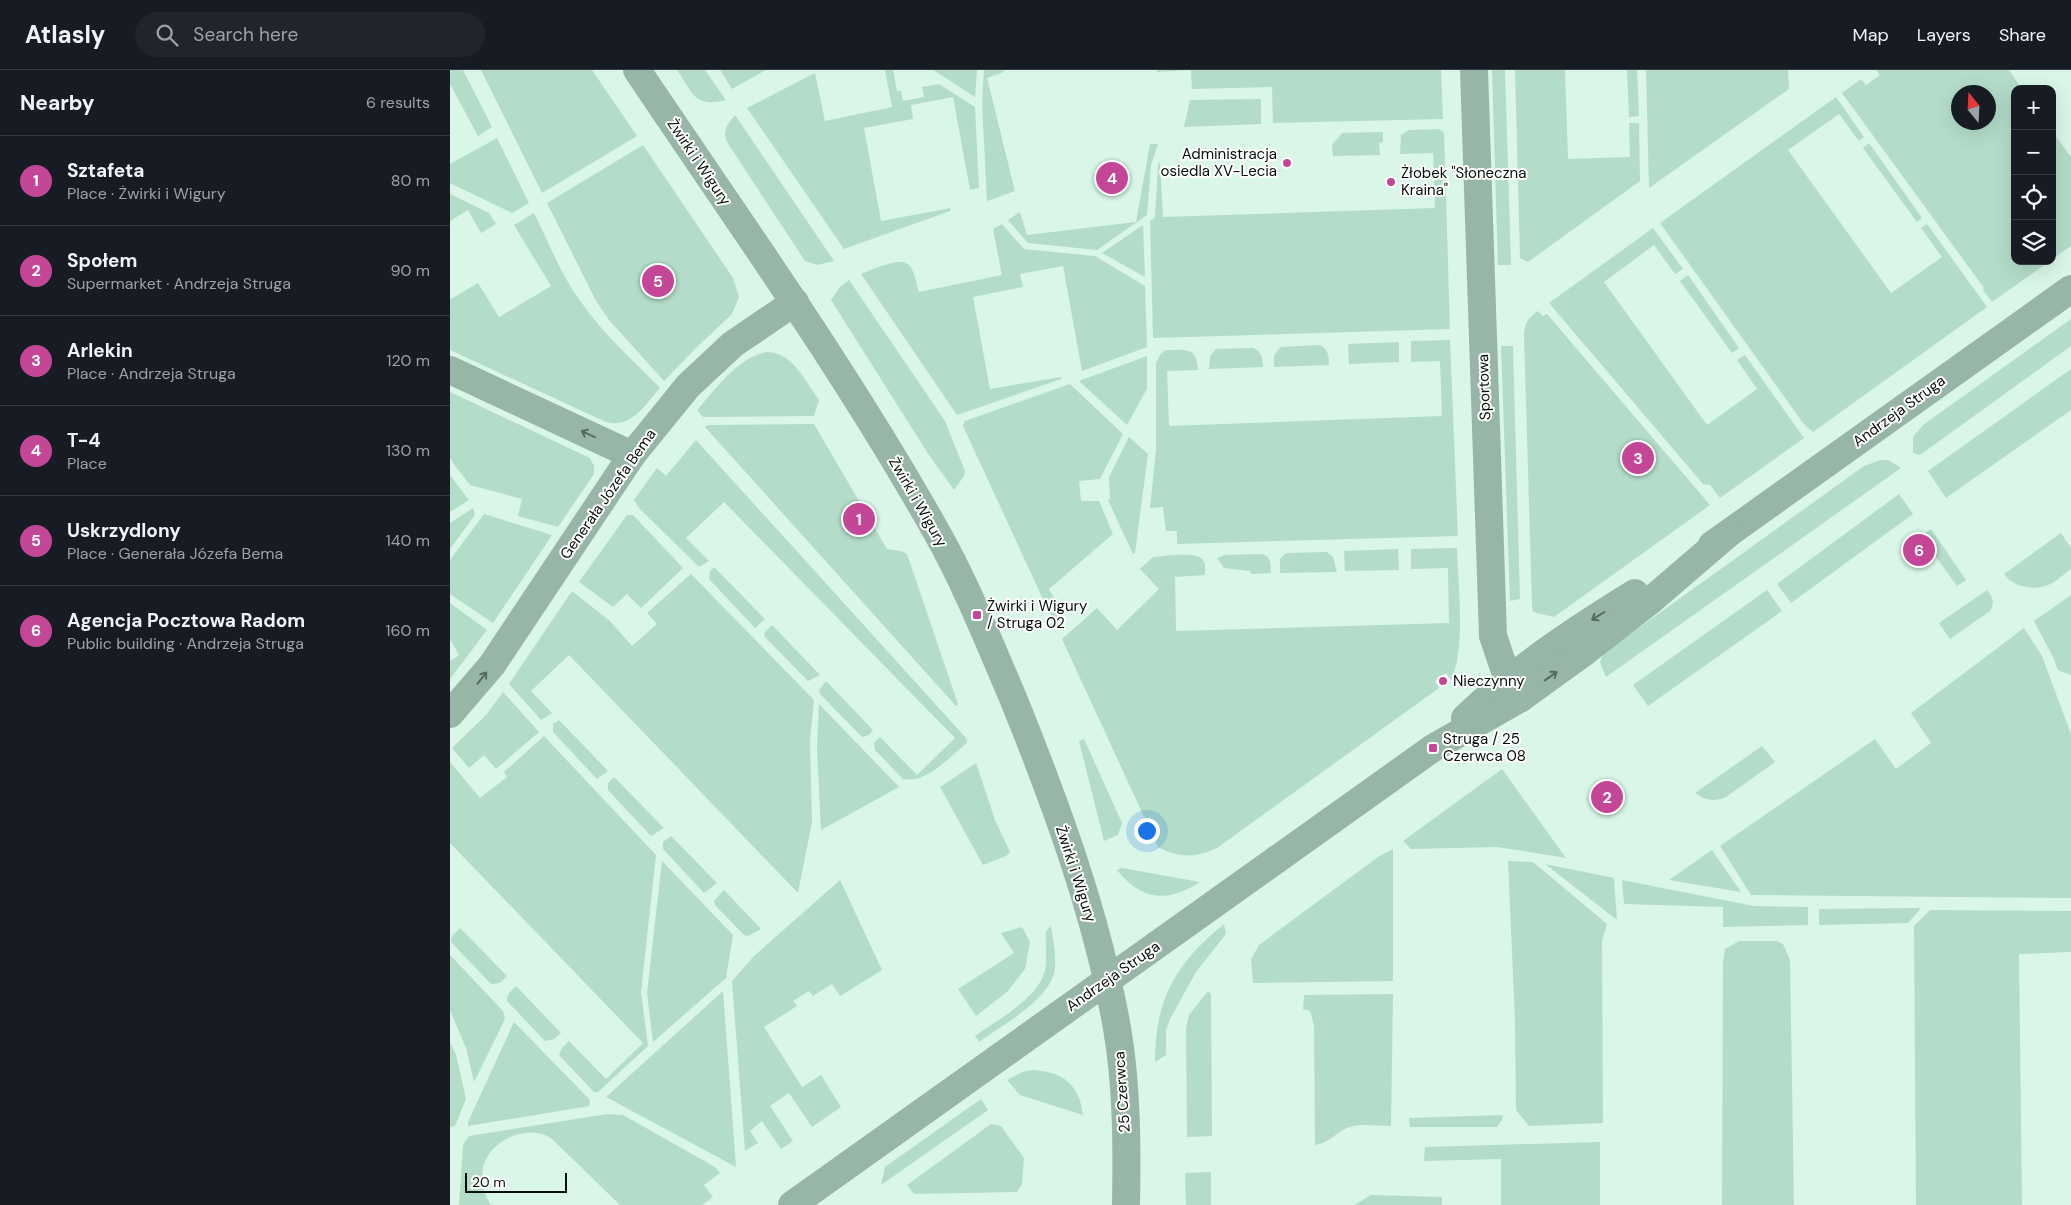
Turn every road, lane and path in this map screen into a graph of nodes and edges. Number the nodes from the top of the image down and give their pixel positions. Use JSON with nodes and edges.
{"nodes":[{"id":1,"x":637,"y":70,"type":"edge"},
{"id":2,"x":1474,"y":70,"type":"edge"},
{"id":3,"x":2071,"y":288,"type":"edge"},
{"id":4,"x":795,"y":302,"type":"junction"},
{"id":5,"x":450,"y":370,"type":"edge"},
{"id":6,"x":632,"y":455,"type":"junction"},
{"id":7,"x":1514,"y":689,"type":"junction"},
{"id":8,"x":450,"y":714,"type":"edge"},
{"id":9,"x":1107,"y":980,"type":"junction"},
{"id":10,"x":792,"y":1205,"type":"edge"},
{"id":11,"x":1126,"y":1205,"type":"edge"}],
"edges":[{"from":1,"to":4,"type":"street","name":"Żwirki i Wigury"},
{"from":2,"to":7,"type":"street","name":"Sportowa"},
{"from":3,"to":7,"type":"street","name":"Andrzeja Struga"},
{"from":4,"to":6,"type":"street","name":"Generała Józefa Bema"},
{"from":4,"to":9,"type":"street","name":"Żwirki i Wigury"},
{"from":6,"to":5,"type":"street","one_way":true},
{"from":8,"to":6,"type":"street","name":"Generała Józefa Bema","one_way":true},
{"from":7,"to":9,"type":"street","name":"Andrzeja Struga"},
{"from":9,"to":10,"type":"street","name":"Andrzeja Struga"},
{"from":9,"to":11,"type":"street","name":"25 Czerwca"}]}
